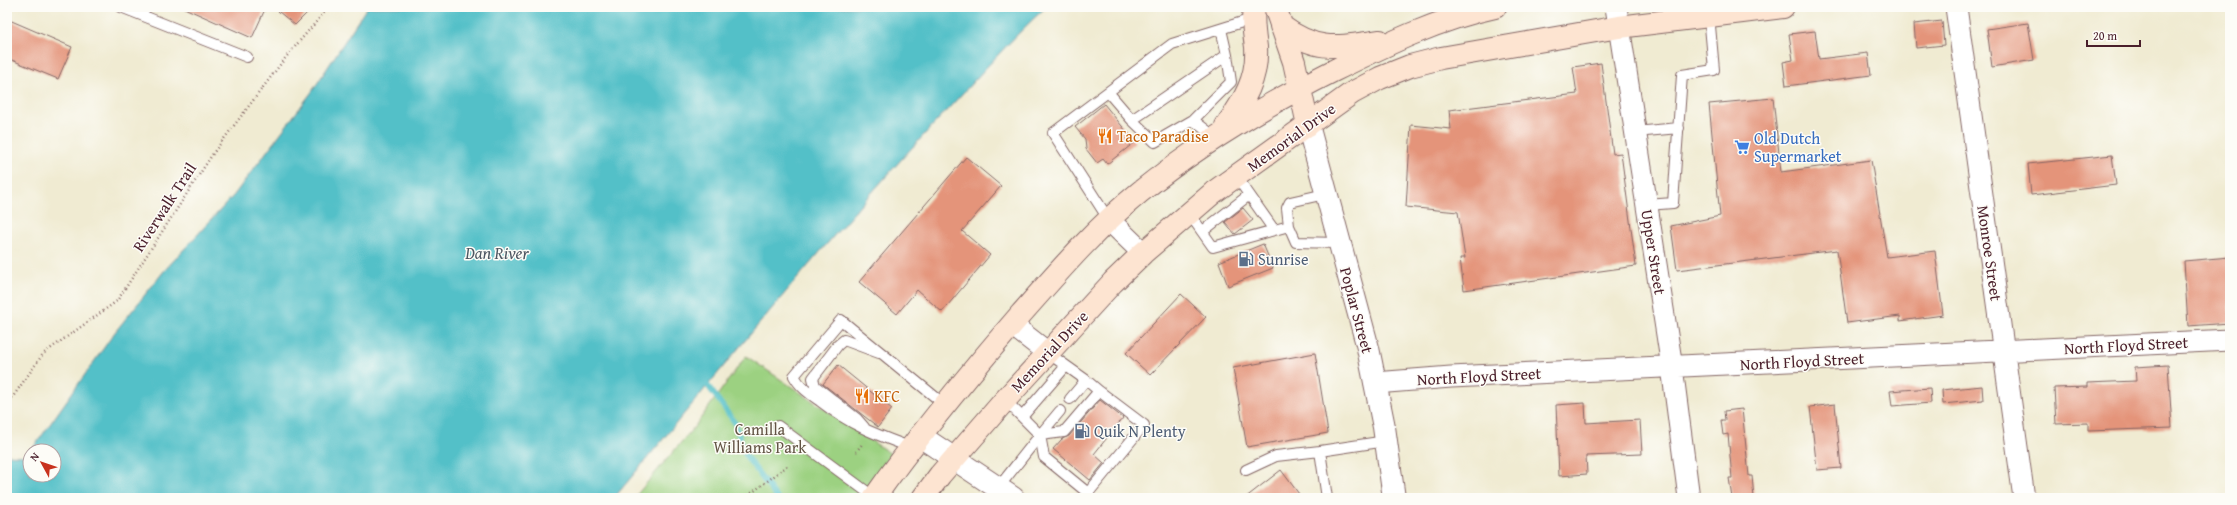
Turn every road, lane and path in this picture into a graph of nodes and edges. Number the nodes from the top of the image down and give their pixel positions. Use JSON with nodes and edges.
{"nodes":[{"id":1,"x":121,"y":7,"type":"edge"},
{"id":2,"x":329,"y":7,"type":"edge"},
{"id":3,"x":1495,"y":7,"type":"edge"},
{"id":4,"x":1784,"y":7,"type":"edge"},
{"id":5,"x":1956,"y":7,"type":"edge"},
{"id":6,"x":1253,"y":13,"type":"edge"},
{"id":7,"x":1709,"y":15,"type":"junction"},
{"id":8,"x":1278,"y":16,"type":"edge"},
{"id":9,"x":1617,"y":17,"type":"edge"},
{"id":10,"x":1221,"y":29,"type":"junction"},
{"id":11,"x":1400,"y":38,"type":"junction"},
{"id":12,"x":1226,"y":55,"type":"junction"},
{"id":13,"x":247,"y":57,"type":"dead end"},
{"id":14,"x":1300,"y":88,"type":"junction"},
{"id":15,"x":1108,"y":92,"type":"junction"},
{"id":16,"x":1132,"y":120,"type":"junction"},
{"id":17,"x":1193,"y":120,"type":"junction"},
{"id":18,"x":1308,"y":125,"type":"junction"},
{"id":19,"x":1678,"y":128,"type":"junction"},
{"id":20,"x":1635,"y":132,"type":"junction"},
{"id":21,"x":1217,"y":136,"type":"junction"},
{"id":22,"x":1236,"y":176,"type":"junction"},
{"id":23,"x":1325,"y":194,"type":"junction"},
{"id":24,"x":1249,"y":195,"type":"junction"},
{"id":25,"x":1646,"y":205,"type":"junction"},
{"id":26,"x":1188,"y":212,"type":"junction"},
{"id":27,"x":1109,"y":220,"type":"junction"},
{"id":28,"x":1289,"y":226,"type":"junction"},
{"id":29,"x":1274,"y":230,"type":"junction"},
{"id":30,"x":1203,"y":231,"type":"junction"},
{"id":31,"x":1338,"y":243,"type":"junction"},
{"id":32,"x":1143,"y":253,"type":"junction"},
{"id":33,"x":1012,"y":325,"type":"junction"},
{"id":34,"x":2230,"y":340,"type":"edge"},
{"id":35,"x":2003,"y":351,"type":"junction"},
{"id":36,"x":1048,"y":353,"type":"junction"},
{"id":37,"x":884,"y":354,"type":"junction"},
{"id":38,"x":1066,"y":366,"type":"junction"},
{"id":39,"x":1672,"y":367,"type":"junction"},
{"id":40,"x":1086,"y":380,"type":"junction"},
{"id":41,"x":1375,"y":383,"type":"junction"},
{"id":42,"x":1099,"y":391,"type":"junction"},
{"id":43,"x":1070,"y":399,"type":"dead end"},
{"id":44,"x":1005,"y":400,"type":"junction"},
{"id":45,"x":7,"y":405,"type":"edge"},
{"id":46,"x":945,"y":405,"type":"junction"},
{"id":47,"x":1060,"y":411,"type":"dead end"},
{"id":48,"x":1022,"y":417,"type":"junction"},
{"id":49,"x":778,"y":426,"type":"dead end"},
{"id":50,"x":867,"y":431,"type":"junction"},
{"id":51,"x":1040,"y":435,"type":"junction"},
{"id":52,"x":915,"y":441,"type":"junction"},
{"id":53,"x":1386,"y":441,"type":"junction"},
{"id":54,"x":1320,"y":452,"type":"junction"},
{"id":55,"x":954,"y":458,"type":"junction"},
{"id":56,"x":787,"y":466,"type":"dead end"},
{"id":57,"x":1246,"y":470,"type":"dead end"},
{"id":58,"x":1006,"y":493,"type":"edge"},
{"id":59,"x":745,"y":498,"type":"edge"},
{"id":60,"x":874,"y":498,"type":"edge"},
{"id":61,"x":923,"y":498,"type":"edge"},
{"id":62,"x":1327,"y":498,"type":"edge"},
{"id":63,"x":1394,"y":498,"type":"edge"},
{"id":64,"x":1689,"y":498,"type":"edge"},
{"id":65,"x":2024,"y":498,"type":"edge"}],
"edges":[{"from":1,"to":13,"type":"lane"},
{"from":2,"to":45,"type":"path","name":"Riverwalk Trail"},
{"from":3,"to":11,"type":"main road","name":"Memorial Drive"},
{"from":4,"to":7,"type":"main road","name":"Memorial Drive"},
{"from":5,"to":35,"type":"street","name":"Monroe Street"},
{"from":6,"to":10,"type":"lane"},
{"from":6,"to":21,"type":"main road"},
{"from":7,"to":9,"type":"main road","name":"Memorial Drive"},
{"from":7,"to":19,"type":"lane"},
{"from":8,"to":11,"type":"main road"},
{"from":8,"to":14,"type":"main road"},
{"from":9,"to":18,"type":"main road","name":"Memorial Drive"},
{"from":9,"to":20,"type":"street","name":"Upper Street"},
{"from":10,"to":12,"type":"lane"},
{"from":10,"to":15,"type":"lane"},
{"from":11,"to":14,"type":"main road","name":"Memorial Drive"},
{"from":12,"to":16,"type":"lane"},
{"from":12,"to":17,"type":"lane"},
{"from":14,"to":18,"type":"main road"},
{"from":14,"to":21,"type":"main road","name":"Memorial Drive"},
{"from":15,"to":16,"type":"lane"},
{"from":15,"to":27,"type":"lane"},
{"from":16,"to":17,"type":"lane"},
{"from":17,"to":21,"type":"lane"},
{"from":18,"to":22,"type":"main road","name":"Memorial Drive"},
{"from":18,"to":23,"type":"street","name":"Poplar Street"},
{"from":19,"to":20,"type":"lane"},
{"from":19,"to":25,"type":"lane"},
{"from":20,"to":25,"type":"street","name":"Upper Street"},
{"from":21,"to":27,"type":"main road","name":"Memorial Drive"},
{"from":22,"to":24,"type":"lane"},
{"from":22,"to":26,"type":"main road","name":"Memorial Drive"},
{"from":23,"to":28,"type":"lane"},
{"from":23,"to":31,"type":"street","name":"Poplar Street"},
{"from":24,"to":29,"type":"lane"},
{"from":24,"to":30,"type":"lane"},
{"from":25,"to":39,"type":"street","name":"Upper Street"},
{"from":26,"to":30,"type":"lane"},
{"from":26,"to":32,"type":"main road","name":"Memorial Drive"},
{"from":27,"to":32,"type":"street"},
{"from":27,"to":33,"type":"main road","name":"Memorial Drive"},
{"from":28,"to":29,"type":"lane"},
{"from":28,"to":31,"type":"lane"},
{"from":29,"to":30,"type":"lane"},
{"from":31,"to":41,"type":"street","name":"Poplar Street"},
{"from":32,"to":36,"type":"main road","name":"Memorial Drive"},
{"from":33,"to":36,"type":"street"},
{"from":33,"to":46,"type":"main road","name":"Memorial Drive"},
{"from":34,"to":35,"type":"street","name":"North Floyd Street"},
{"from":35,"to":39,"type":"street","name":"North Floyd Street"},
{"from":35,"to":65,"type":"street","name":"Monroe Street"},
{"from":36,"to":38,"type":"lane"},
{"from":36,"to":44,"type":"main road","name":"Memorial Drive"},
{"from":37,"to":46,"type":"lane"},
{"from":37,"to":50,"type":"lane"},
{"from":37,"to":50,"type":"lane"},
{"from":38,"to":40,"type":"lane"},
{"from":38,"to":48,"type":"lane"},
{"from":39,"to":41,"type":"street","name":"North Floyd Street"},
{"from":39,"to":64,"type":"street","name":"Upper Street"},
{"from":40,"to":42,"type":"lane"},
{"from":40,"to":43,"type":"lane"},
{"from":41,"to":53,"type":"street","name":"Poplar Street"},
{"from":42,"to":51,"type":"lane"},
{"from":42,"to":51,"type":"lane"},
{"from":44,"to":48,"type":"lane"},
{"from":44,"to":55,"type":"main road","name":"Memorial Drive"},
{"from":46,"to":52,"type":"main road","name":"Memorial Drive"},
{"from":47,"to":51,"type":"lane"},
{"from":48,"to":51,"type":"lane"},
{"from":49,"to":60,"type":"lane"},
{"from":50,"to":52,"type":"lane"},
{"from":51,"to":58,"type":"lane"},
{"from":52,"to":55,"type":"street"},
{"from":52,"to":60,"type":"main road","name":"Memorial Drive"},
{"from":53,"to":54,"type":"lane"},
{"from":53,"to":63,"type":"street","name":"Poplar Street"},
{"from":54,"to":57,"type":"lane"},
{"from":54,"to":62,"type":"lane"},
{"from":55,"to":58,"type":"street"},
{"from":55,"to":61,"type":"main road","name":"Memorial Drive"},
{"from":56,"to":59,"type":"path"}]}
